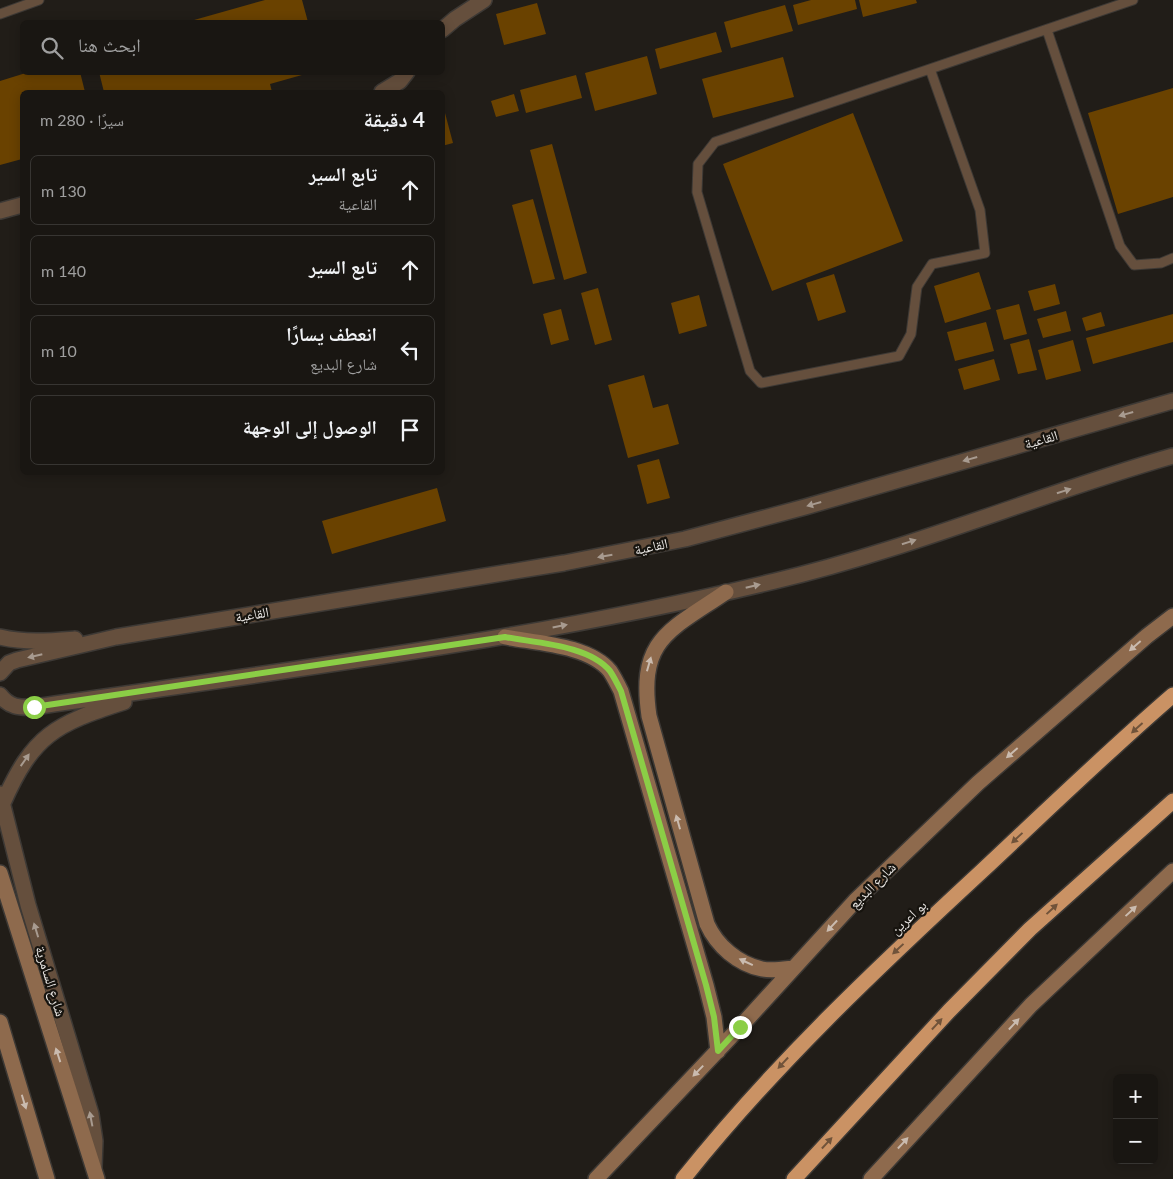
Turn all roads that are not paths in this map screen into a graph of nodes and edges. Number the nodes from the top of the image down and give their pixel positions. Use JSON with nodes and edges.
{"nodes":[{"id":1,"x":39,"y":0,"type":"edge"},
{"id":2,"x":484,"y":0,"type":"edge"},
{"id":3,"x":1133,"y":0,"type":"edge"},
{"id":4,"x":0,"y":14,"type":"edge"},
{"id":5,"x":445,"y":27,"type":"edge"},
{"id":6,"x":1047,"y":30,"type":"junction"},
{"id":7,"x":930,"y":70,"type":"junction"},
{"id":8,"x":405,"y":75,"type":"edge"},
{"id":9,"x":385,"y":90,"type":"edge"},
{"id":10,"x":20,"y":206,"type":"edge"},
{"id":11,"x":0,"y":211,"type":"edge"},
{"id":12,"x":1173,"y":258,"type":"edge"},
{"id":13,"x":1173,"y":401,"type":"edge"},
{"id":14,"x":1173,"y":456,"type":"edge"},
{"id":15,"x":726,"y":592,"type":"junction"},
{"id":16,"x":1173,"y":616,"type":"edge"},
{"id":17,"x":0,"y":637,"type":"edge"},
{"id":18,"x":116,"y":637,"type":"junction"},
{"id":19,"x":505,"y":637,"type":"junction"},
{"id":20,"x":0,"y":673,"type":"edge"},
{"id":21,"x":166,"y":688,"type":"junction"},
{"id":22,"x":0,"y":695,"type":"edge"},
{"id":23,"x":1173,"y":695,"type":"edge"},
{"id":24,"x":1,"y":799,"type":"edge"},
{"id":25,"x":1173,"y":801,"type":"edge"},
{"id":26,"x":1173,"y":871,"type":"edge"},
{"id":27,"x":0,"y":873,"type":"edge"},
{"id":28,"x":793,"y":968,"type":"junction"},
{"id":29,"x":0,"y":1022,"type":"edge"},
{"id":30,"x":718,"y":1051,"type":"junction"},
{"id":31,"x":96,"y":1173,"type":"edge"},
{"id":32,"x":47,"y":1179,"type":"edge"},
{"id":33,"x":596,"y":1179,"type":"edge"},
{"id":34,"x":683,"y":1179,"type":"edge"},
{"id":35,"x":794,"y":1179,"type":"edge"},
{"id":36,"x":870,"y":1179,"type":"edge"}],
"edges":[{"from":1,"to":4,"type":"lane"},
{"from":2,"to":5,"type":"street"},
{"from":3,"to":6,"type":"lane"},
{"from":6,"to":7,"type":"lane"},
{"from":6,"to":12,"type":"lane"},
{"from":7,"to":7,"type":"lane"},
{"from":8,"to":9,"type":"street"},
{"from":10,"to":11,"type":"street"},
{"from":13,"to":18,"type":"street","name":"القاعية","one_way":true},
{"from":15,"to":14,"type":"street","one_way":true},
{"from":19,"to":15,"type":"street","one_way":true},
{"from":28,"to":15,"type":"main road","one_way":true},
{"from":16,"to":28,"type":"main road","name":"شارع البديع","one_way":true},
{"from":17,"to":18,"type":"street","name":"القاعية"},
{"from":18,"to":20,"type":"street","name":"القاعية","one_way":true},
{"from":19,"to":21,"type":"street"},
{"from":19,"to":30,"type":"main road"},
{"from":21,"to":22,"type":"street"},
{"from":24,"to":21,"type":"street","one_way":true},
{"from":23,"to":34,"type":"highway","name":"بو اعرين","one_way":true},
{"from":31,"to":24,"type":"street","name":"شارع السامرية","one_way":true},
{"from":35,"to":25,"type":"highway","one_way":true},
{"from":36,"to":26,"type":"main road","one_way":true},
{"from":31,"to":27,"type":"main road","name":"شارع السامرية","one_way":true},
{"from":28,"to":30,"type":"main road","name":"شارع البديع"},
{"from":29,"to":32,"type":"main road","one_way":true},
{"from":30,"to":33,"type":"main road","name":"شارع البديع","one_way":true}]}
